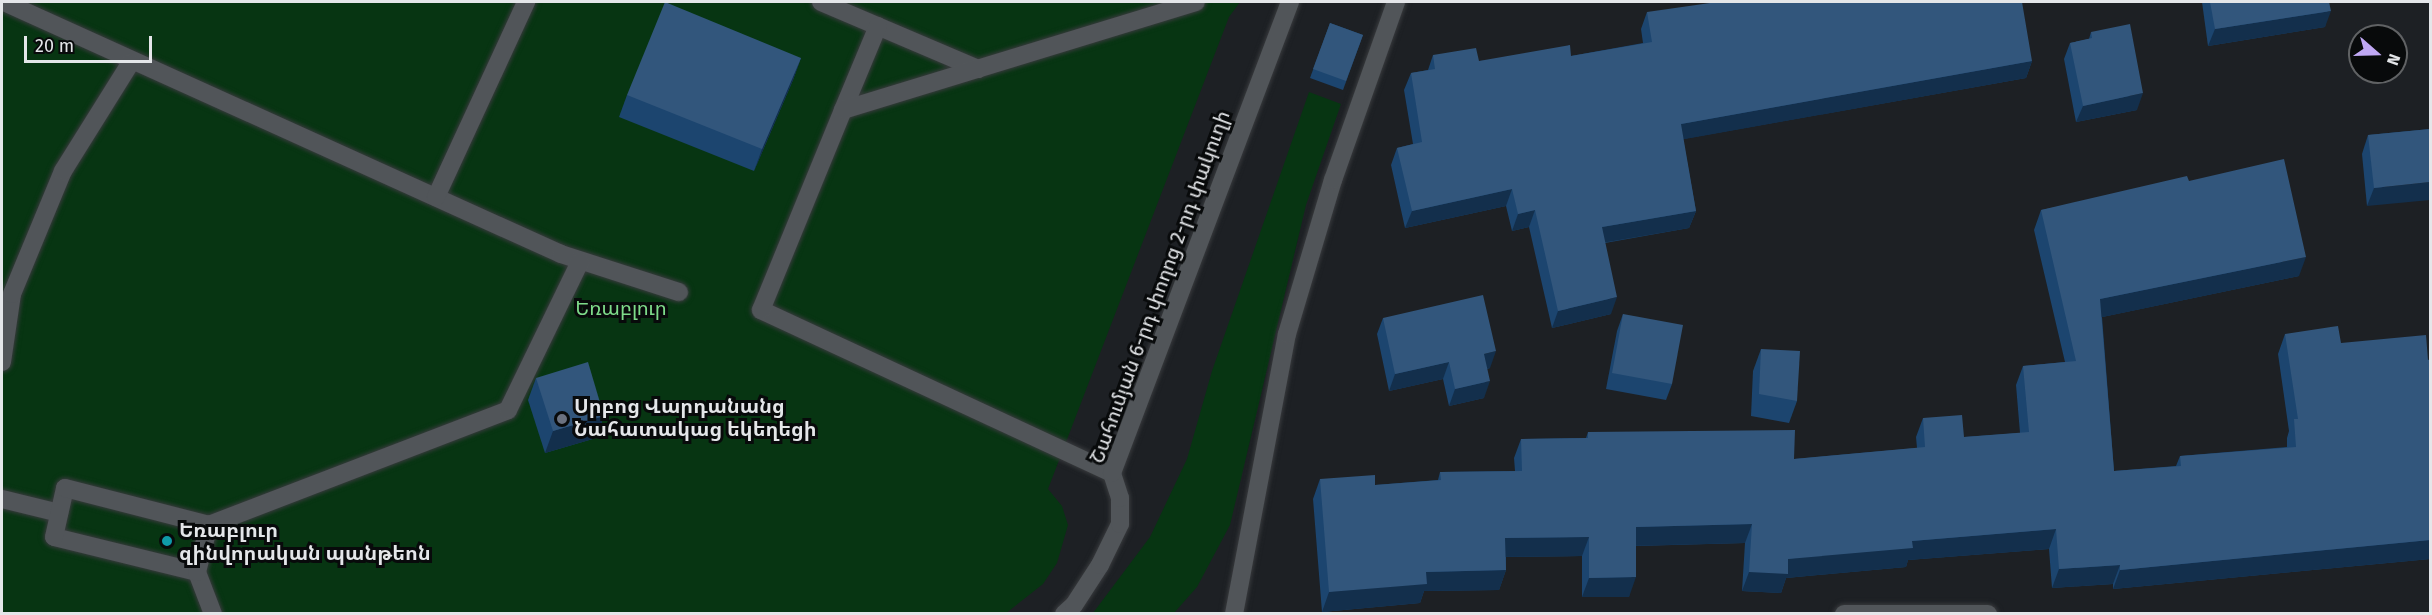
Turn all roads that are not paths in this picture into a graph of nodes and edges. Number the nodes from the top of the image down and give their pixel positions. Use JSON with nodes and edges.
{"nodes":[{"id":1,"x":4,"y":2,"type":"edge"},
{"id":2,"x":526,"y":2,"type":"edge"},
{"id":3,"x":821,"y":2,"type":"edge"},
{"id":4,"x":1196,"y":2,"type":"edge"},
{"id":5,"x":1290,"y":2,"type":"edge"},
{"id":6,"x":1395,"y":2,"type":"edge"},
{"id":7,"x":878,"y":26,"type":"junction"},
{"id":8,"x":131,"y":62,"type":"junction"},
{"id":9,"x":978,"y":69,"type":"junction"},
{"id":10,"x":843,"y":110,"type":"junction"},
{"id":11,"x":436,"y":197,"type":"junction"},
{"id":12,"x":580,"y":262,"type":"junction"},
{"id":13,"x":7,"y":292,"type":"edge"},
{"id":14,"x":679,"y":292,"type":"dead end"},
{"id":15,"x":2,"y":362,"type":"edge"},
{"id":16,"x":1112,"y":473,"type":"junction"},
{"id":17,"x":2,"y":499,"type":"edge"},
{"id":18,"x":59,"y":513,"type":"junction"},
{"id":19,"x":209,"y":525,"type":"junction"},
{"id":20,"x":198,"y":572,"type":"junction"},
{"id":21,"x":213,"y":614,"type":"edge"},
{"id":22,"x":1064,"y":614,"type":"edge"},
{"id":23,"x":1234,"y":614,"type":"edge"},
{"id":24,"x":1844,"y":614,"type":"edge"},
{"id":25,"x":1988,"y":614,"type":"edge"}],
"edges":[{"from":1,"to":8,"type":"street"},
{"from":2,"to":11,"type":"street"},
{"from":3,"to":7,"type":"street"},
{"from":4,"to":9,"type":"street"},
{"from":5,"to":16,"type":"street","name":"Շահումյան 6-րդ փողոց 2-րդ փակուղի"},
{"from":6,"to":23,"type":"street"},
{"from":7,"to":9,"type":"street"},
{"from":7,"to":10,"type":"street"},
{"from":8,"to":11,"type":"street"},
{"from":8,"to":13,"type":"street"},
{"from":9,"to":10,"type":"street"},
{"from":10,"to":16,"type":"street"},
{"from":11,"to":12,"type":"street"},
{"from":12,"to":14,"type":"street"},
{"from":12,"to":19,"type":"street"},
{"from":13,"to":15,"type":"street"},
{"from":16,"to":22,"type":"street","name":"Շահումյան 6-րդ փողոց 2-րդ փակուղի"},
{"from":17,"to":18,"type":"street"},
{"from":18,"to":19,"type":"street"},
{"from":18,"to":20,"type":"street"},
{"from":19,"to":20,"type":"street"},
{"from":20,"to":21,"type":"street"},
{"from":24,"to":25,"type":"street"}]}
